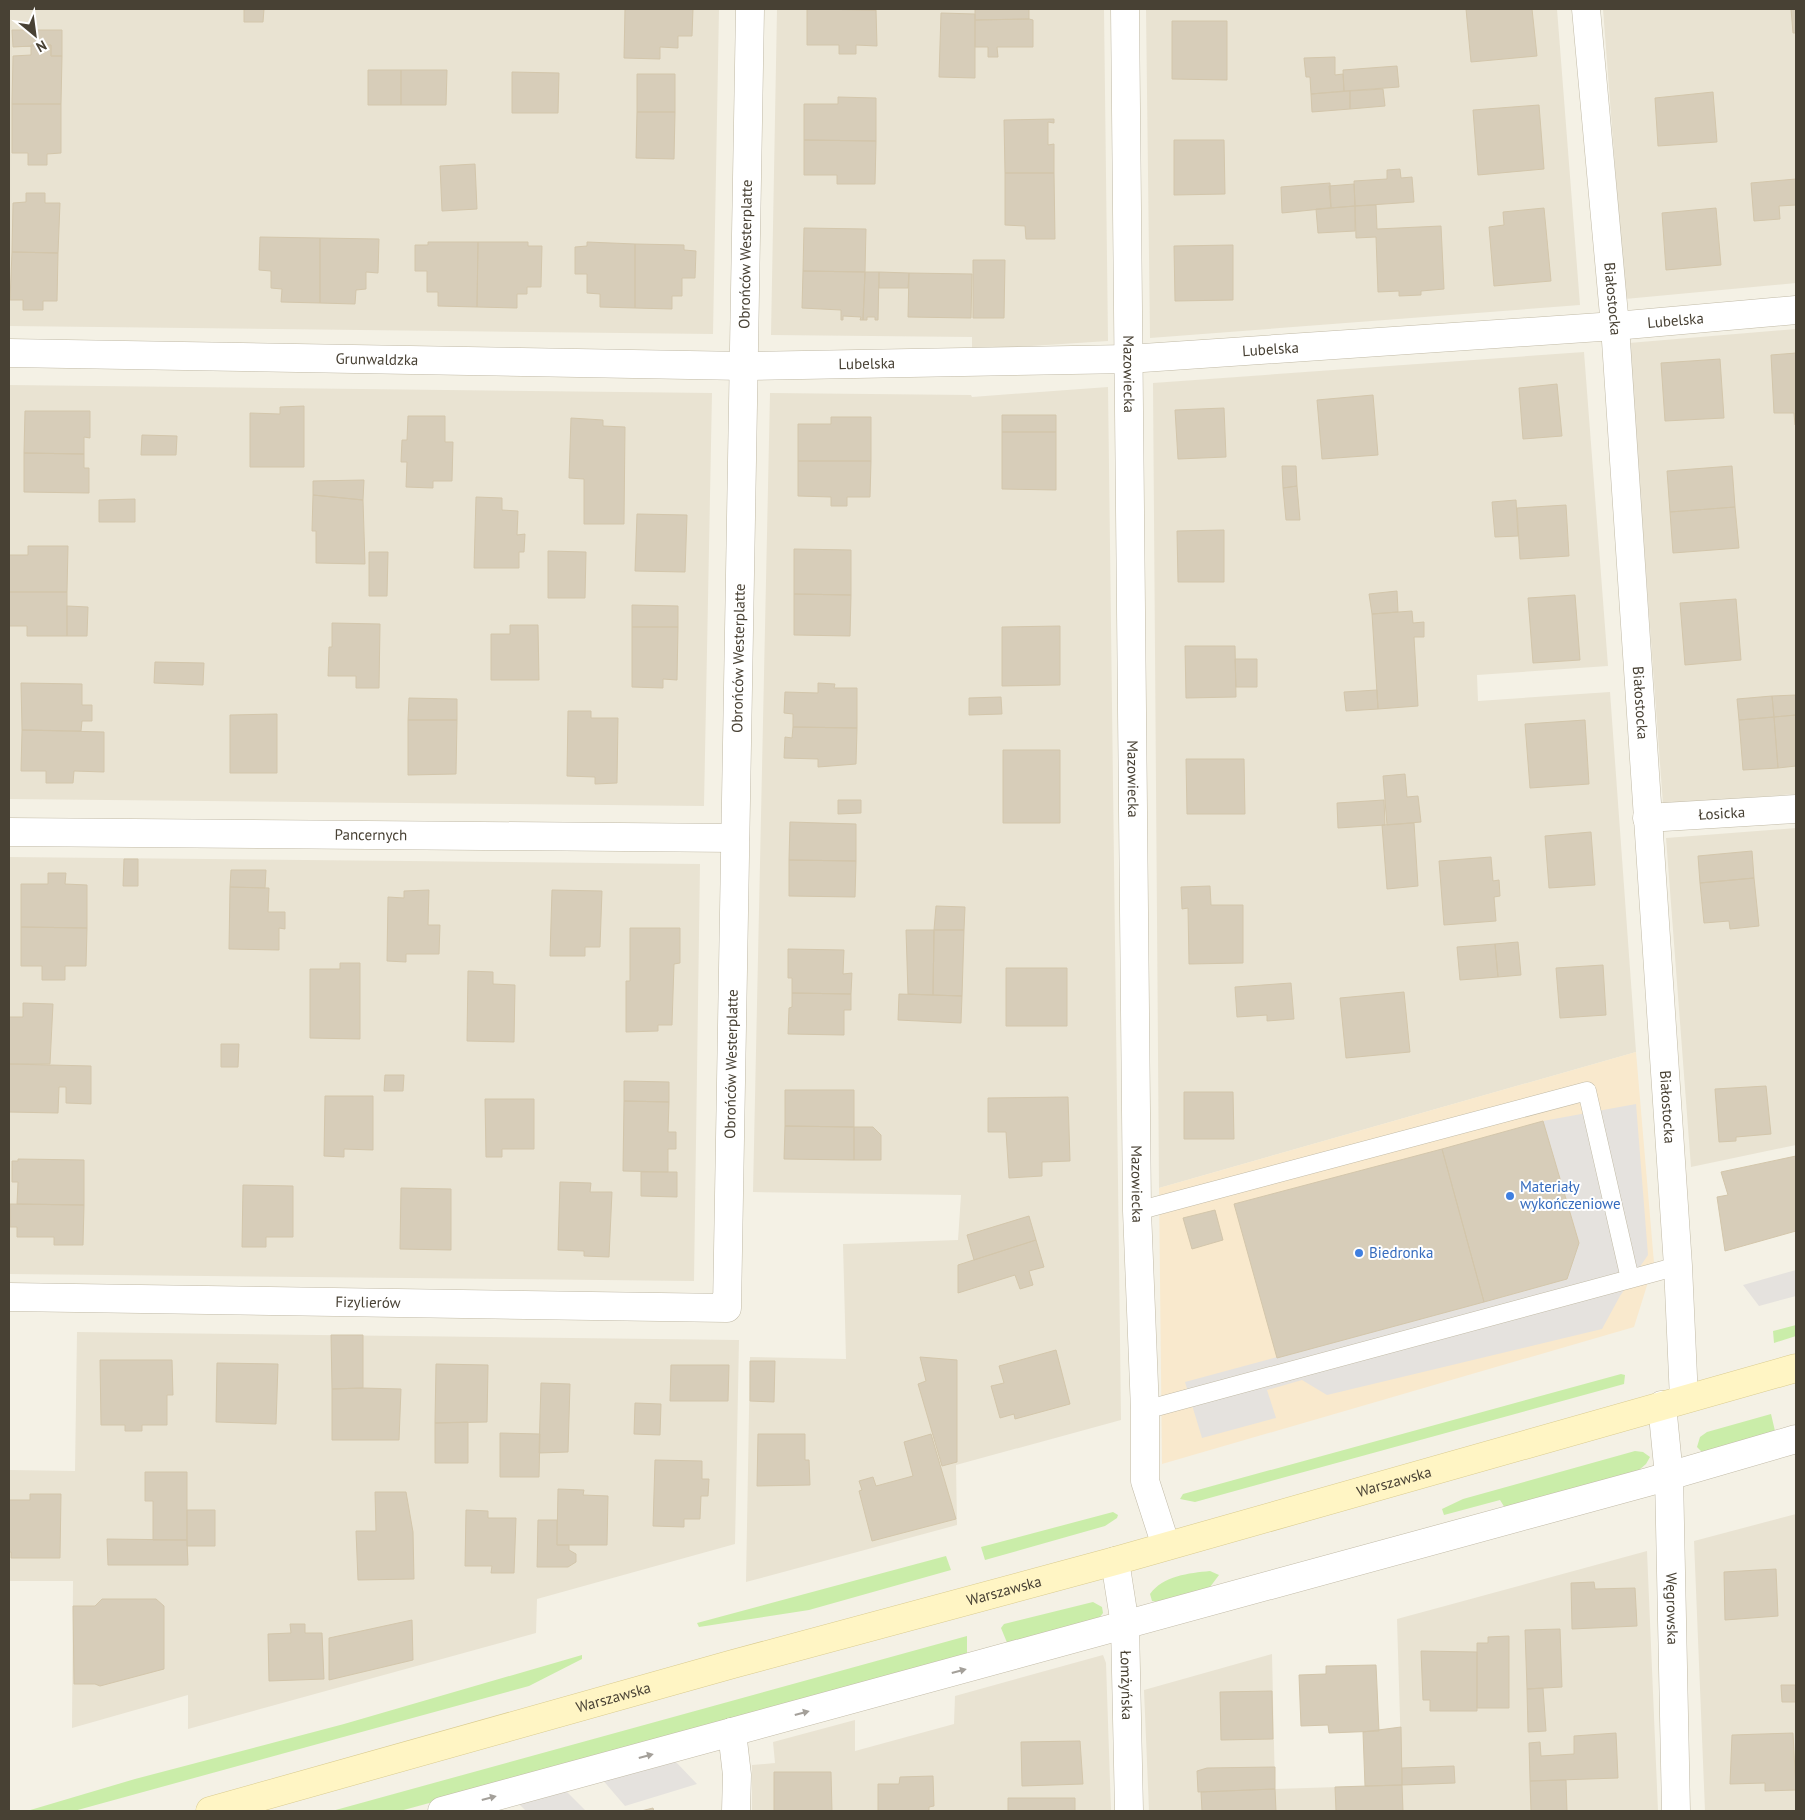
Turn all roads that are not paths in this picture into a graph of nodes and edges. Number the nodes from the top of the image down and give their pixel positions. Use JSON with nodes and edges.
{"nodes":[{"id":1,"x":750,"y":9,"type":"edge"},
{"id":2,"x":1125,"y":9,"type":"edge"},
{"id":3,"x":1586,"y":9,"type":"edge"},
{"id":4,"x":1796,"y":310,"type":"edge"},
{"id":5,"x":1615,"y":326,"type":"junction"},
{"id":6,"x":9,"y":353,"type":"edge"},
{"id":7,"x":1128,"y":359,"type":"junction"},
{"id":8,"x":744,"y":366,"type":"junction"},
{"id":9,"x":1796,"y":809,"type":"edge"},
{"id":10,"x":1647,"y":818,"type":"junction"},
{"id":11,"x":9,"y":832,"type":"edge"},
{"id":12,"x":735,"y":838,"type":"junction"},
{"id":13,"x":1137,"y":1211,"type":"junction"},
{"id":14,"x":1678,"y":1266,"type":"junction"},
{"id":15,"x":1630,"y":1279,"type":"junction"},
{"id":16,"x":9,"y":1297,"type":"edge"},
{"id":17,"x":727,"y":1308,"type":"joint"},
{"id":18,"x":1796,"y":1368,"type":"edge"},
{"id":19,"x":1673,"y":1402,"type":"junction"},
{"id":20,"x":1145,"y":1410,"type":"junction"},
{"id":21,"x":1796,"y":1439,"type":"edge"},
{"id":22,"x":1669,"y":1476,"type":"junction"},
{"id":23,"x":1166,"y":1546,"type":"junction"},
{"id":24,"x":1115,"y":1561,"type":"junction"},
{"id":25,"x":1125,"y":1625,"type":"junction"},
{"id":26,"x":732,"y":1732,"type":"junction"},
{"id":27,"x":210,"y":1811,"type":"edge"},
{"id":28,"x":442,"y":1811,"type":"edge"},
{"id":29,"x":736,"y":1811,"type":"edge"},
{"id":30,"x":1129,"y":1811,"type":"edge"},
{"id":31,"x":1676,"y":1811,"type":"edge"}],
"edges":[{"from":1,"to":8,"type":"street","name":"Obrońców Westerplatte"},
{"from":2,"to":7,"type":"street","name":"Mazowiecka"},
{"from":3,"to":5,"type":"street","name":"Białostocka"},
{"from":4,"to":5,"type":"street","name":"Lubelska"},
{"from":5,"to":7,"type":"street","name":"Lubelska"},
{"from":5,"to":10,"type":"street","name":"Białostocka"},
{"from":6,"to":8,"type":"street","name":"Grunwaldzka"},
{"from":7,"to":8,"type":"street","name":"Lubelska"},
{"from":7,"to":13,"type":"street","name":"Mazowiecka"},
{"from":8,"to":12,"type":"street","name":"Obrońców Westerplatte"},
{"from":9,"to":10,"type":"street","name":"Łosicka"},
{"from":10,"to":14,"type":"street","name":"Białostocka"},
{"from":11,"to":12,"type":"street","name":"Pancernych"},
{"from":12,"to":17,"type":"street","name":"Obrońców Westerplatte"},
{"from":13,"to":15,"type":"lane"},
{"from":13,"to":20,"type":"street","name":"Mazowiecka"},
{"from":14,"to":15,"type":"lane"},
{"from":14,"to":19,"type":"street","name":"Białostocka"},
{"from":15,"to":20,"type":"lane"},
{"from":16,"to":17,"type":"street","name":"Fizylierów"},
{"from":18,"to":19,"type":"main road","name":"Warszawska"},
{"from":19,"to":22,"type":"street","name":"Węgrowska"},
{"from":19,"to":23,"type":"main road","name":"Warszawska"},
{"from":20,"to":23,"type":"street","name":"Mazowiecka"},
{"from":21,"to":22,"type":"street"},
{"from":22,"to":25,"type":"street"},
{"from":22,"to":31,"type":"street","name":"Węgrowska"},
{"from":23,"to":24,"type":"main road","name":"Warszawska"},
{"from":24,"to":25,"type":"street","name":"Łomżyńska"},
{"from":24,"to":27,"type":"main road","name":"Warszawska"},
{"from":26,"to":25,"type":"street","one_way":true},
{"from":25,"to":30,"type":"street","name":"Łomżyńska"},
{"from":28,"to":26,"type":"street","one_way":true},
{"from":26,"to":29,"type":"street"}]}
